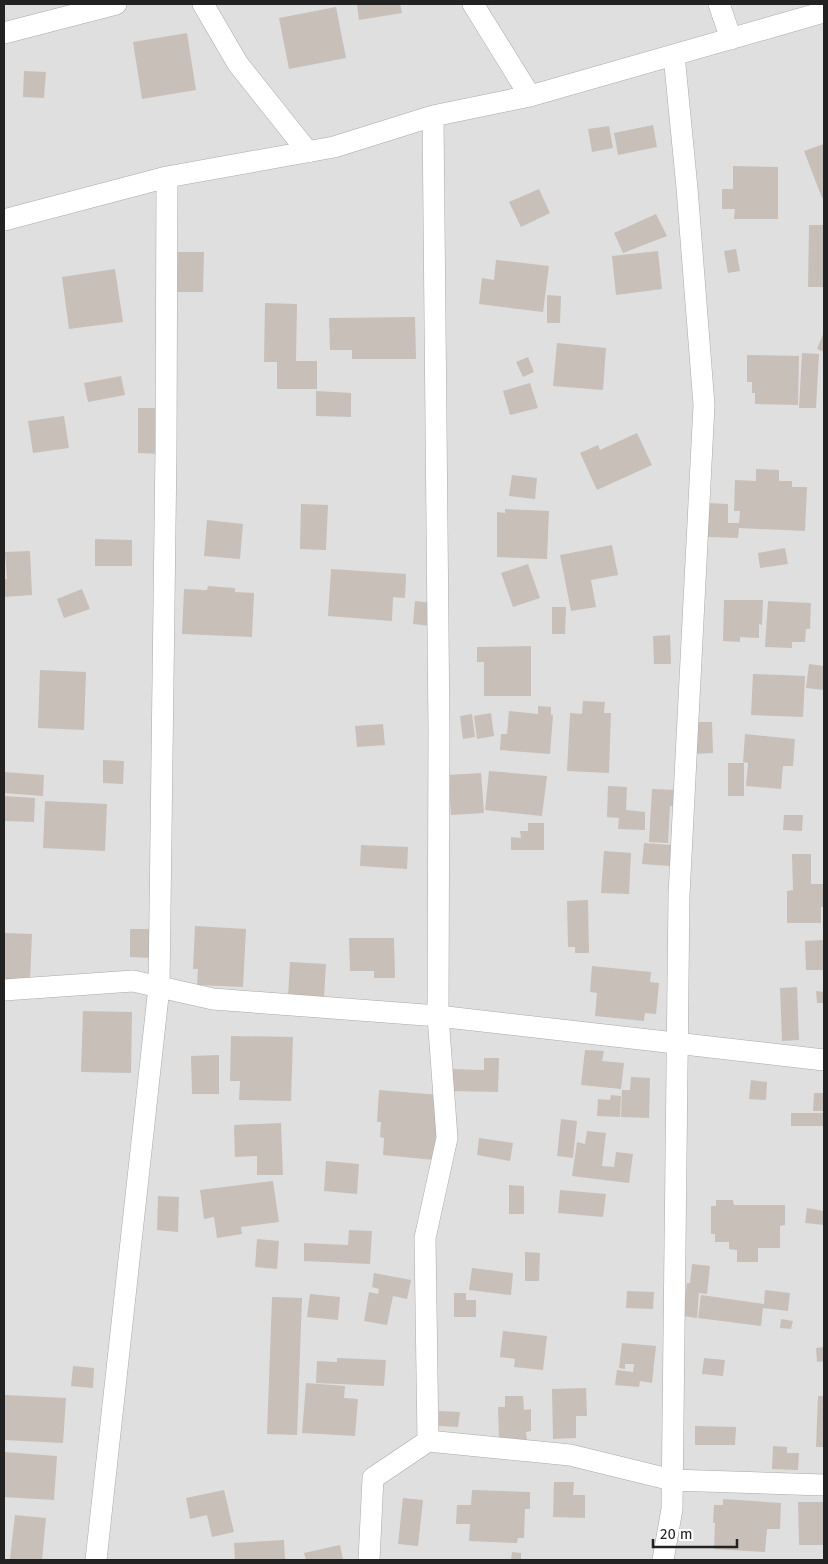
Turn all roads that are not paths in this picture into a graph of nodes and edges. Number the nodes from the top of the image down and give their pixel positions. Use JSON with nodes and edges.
{"nodes":[{"id":1,"x":116,"y":4,"type":"edge"},
{"id":2,"x":203,"y":4,"type":"edge"},
{"id":3,"x":473,"y":4,"type":"edge"},
{"id":4,"x":719,"y":4,"type":"edge"},
{"id":5,"x":824,"y":12,"type":"edge"},
{"id":6,"x":4,"y":33,"type":"edge"},
{"id":7,"x":731,"y":39,"type":"junction"},
{"id":8,"x":674,"y":55,"type":"junction"},
{"id":9,"x":530,"y":96,"type":"junction"},
{"id":10,"x":433,"y":116,"type":"junction"},
{"id":11,"x":308,"y":152,"type":"junction"},
{"id":12,"x":167,"y":177,"type":"junction"},
{"id":13,"x":4,"y":220,"type":"edge"},
{"id":14,"x":158,"y":987,"type":"junction"},
{"id":15,"x":4,"y":990,"type":"edge"},
{"id":16,"x":438,"y":1016,"type":"junction"},
{"id":17,"x":678,"y":1043,"type":"junction"},
{"id":18,"x":824,"y":1060,"type":"edge"},
{"id":19,"x":428,"y":1441,"type":"junction"},
{"id":20,"x":672,"y":1480,"type":"junction"},
{"id":21,"x":824,"y":1484,"type":"edge"},
{"id":22,"x":96,"y":1560,"type":"edge"},
{"id":23,"x":369,"y":1560,"type":"edge"},
{"id":24,"x":663,"y":1560,"type":"edge"}],
"edges":[{"from":1,"to":6,"type":"street"},
{"from":2,"to":11,"type":"street"},
{"from":3,"to":9,"type":"street"},
{"from":4,"to":7,"type":"street"},
{"from":5,"to":7,"type":"street"},
{"from":7,"to":8,"type":"street"},
{"from":8,"to":9,"type":"street"},
{"from":8,"to":17,"type":"street"},
{"from":9,"to":10,"type":"street"},
{"from":10,"to":11,"type":"street"},
{"from":10,"to":16,"type":"street"},
{"from":11,"to":12,"type":"street"},
{"from":12,"to":13,"type":"street"},
{"from":12,"to":14,"type":"street"},
{"from":14,"to":15,"type":"street"},
{"from":14,"to":16,"type":"street"},
{"from":14,"to":22,"type":"street"},
{"from":16,"to":17,"type":"street"},
{"from":16,"to":19,"type":"street"},
{"from":17,"to":18,"type":"street"},
{"from":17,"to":20,"type":"street"},
{"from":19,"to":20,"type":"street"},
{"from":19,"to":23,"type":"street"},
{"from":20,"to":21,"type":"street"},
{"from":20,"to":24,"type":"street"}]}
